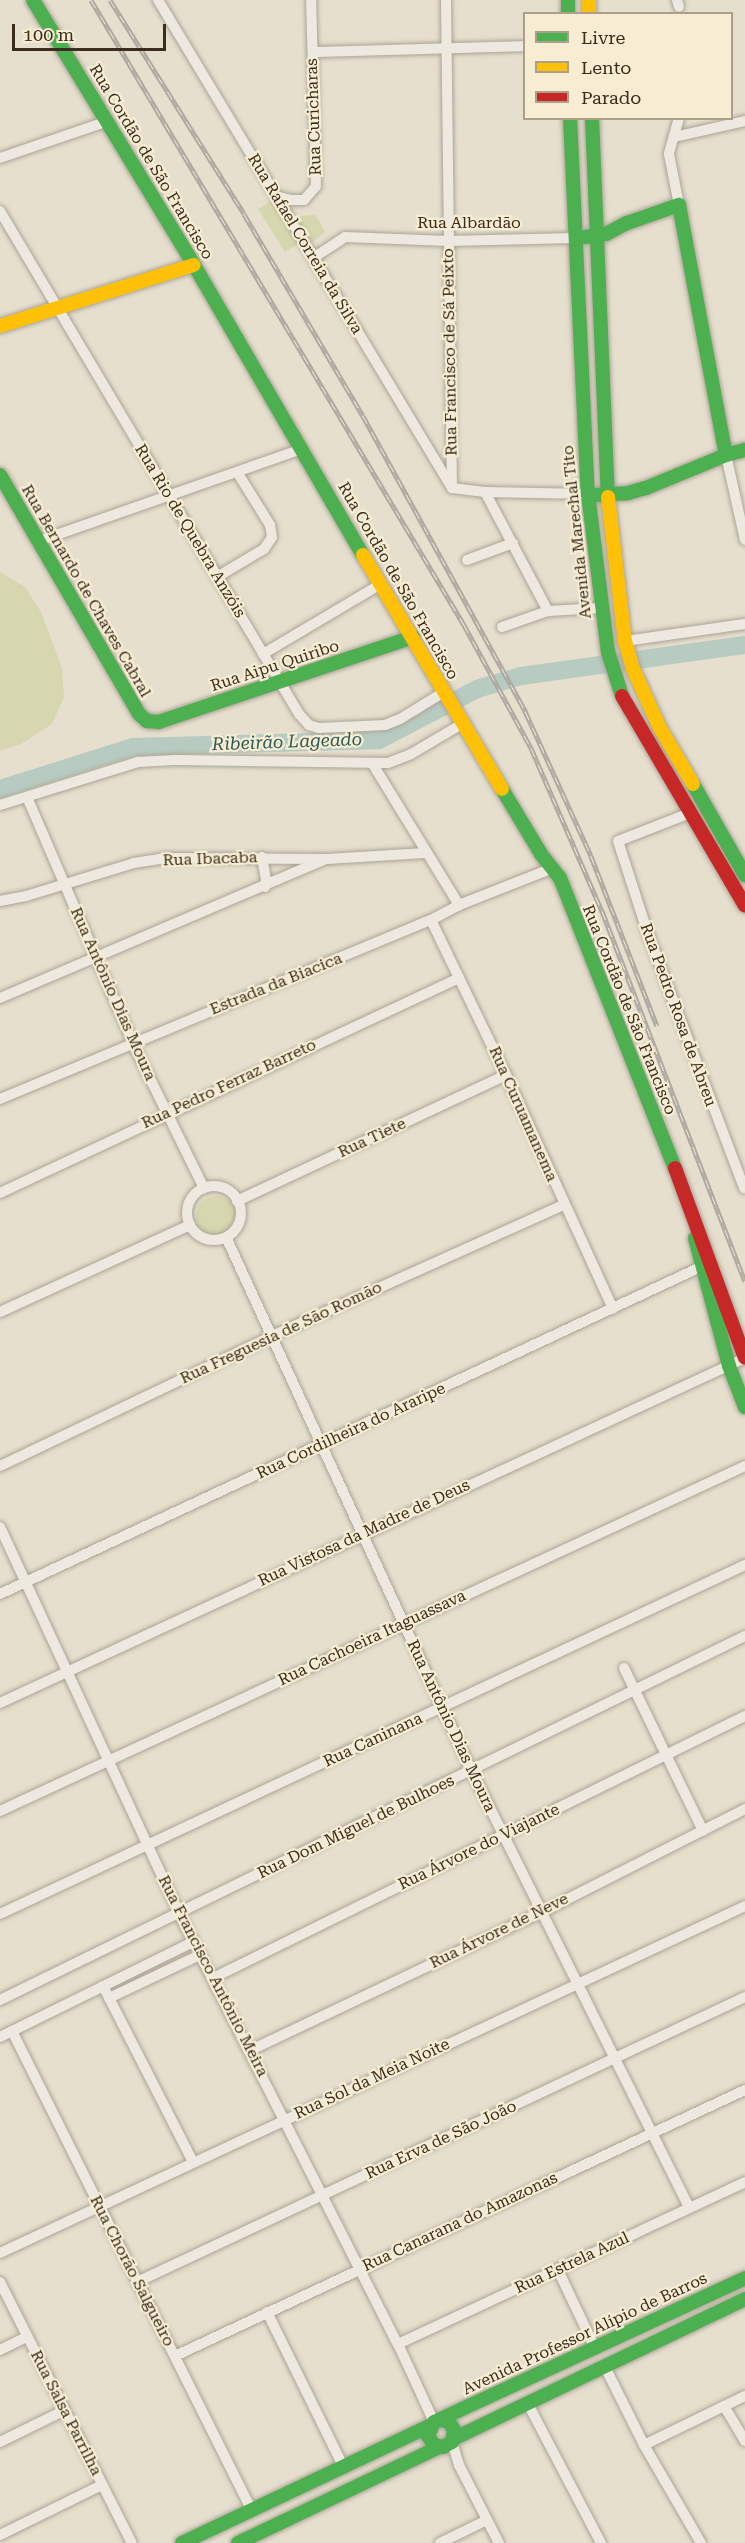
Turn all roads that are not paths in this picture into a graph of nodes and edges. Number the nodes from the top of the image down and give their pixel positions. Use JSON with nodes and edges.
{"nodes":[{"id":1,"x":33,"y":0,"type":"edge"},
{"id":2,"x":311,"y":0,"type":"edge"},
{"id":3,"x":446,"y":0,"type":"edge"},
{"id":4,"x":160,"y":2,"type":"edge"},
{"id":5,"x":523,"y":46,"type":"edge"},
{"id":6,"x":447,"y":50,"type":"junction"},
{"id":7,"x":313,"y":52,"type":"junction"},
{"id":8,"x":570,"y":120,"type":"edge"},
{"id":9,"x":592,"y":120,"type":"edge"},
{"id":10,"x":678,"y":120,"type":"edge"},
{"id":11,"x":745,"y":121,"type":"edge"},
{"id":12,"x":108,"y":122,"type":"junction"},
{"id":13,"x":674,"y":137,"type":"junction"},
{"id":14,"x":0,"y":158,"type":"edge"},
{"id":15,"x":276,"y":196,"type":"junction"},
{"id":16,"x":679,"y":205,"type":"junction"},
{"id":17,"x":595,"y":207,"type":"junction"},
{"id":18,"x":0,"y":211,"type":"edge"},
{"id":19,"x":627,"y":223,"type":"junction"},
{"id":20,"x":596,"y":237,"type":"junction"},
{"id":21,"x":574,"y":238,"type":"junction"},
{"id":22,"x":449,"y":241,"type":"junction"},
{"id":23,"x":314,"y":258,"type":"junction"},
{"id":24,"x":194,"y":265,"type":"junction"},
{"id":25,"x":58,"y":309,"type":"junction"},
{"id":26,"x":0,"y":326,"type":"edge"},
{"id":27,"x":301,"y":449,"type":"junction"},
{"id":28,"x":745,"y":450,"type":"edge"},
{"id":29,"x":726,"y":455,"type":"junction"},
{"id":30,"x":237,"y":472,"type":"junction"},
{"id":31,"x":0,"y":475,"type":"edge"},
{"id":32,"x":452,"y":488,"type":"junction"},
{"id":33,"x":485,"y":492,"type":"junction"},
{"id":34,"x":169,"y":494,"type":"junction"},
{"id":35,"x":588,"y":494,"type":"junction"},
{"id":36,"x":608,"y":496,"type":"junction"},
{"id":37,"x":745,"y":540,"type":"edge"},
{"id":38,"x":39,"y":542,"type":"junction"},
{"id":39,"x":513,"y":543,"type":"junction"},
{"id":40,"x":467,"y":560,"type":"dead end"},
{"id":41,"x":217,"y":578,"type":"junction"},
{"id":42,"x":381,"y":584,"type":"junction"},
{"id":43,"x":601,"y":608,"type":"junction"},
{"id":44,"x":548,"y":611,"type":"junction"},
{"id":45,"x":745,"y":624,"type":"edge"},
{"id":46,"x":502,"y":627,"type":"dead end"},
{"id":47,"x":413,"y":638,"type":"junction"},
{"id":48,"x":626,"y":646,"type":"junction"},
{"id":49,"x":263,"y":654,"type":"junction"},
{"id":50,"x":280,"y":682,"type":"junction"},
{"id":51,"x":446,"y":695,"type":"junction"},
{"id":52,"x":460,"y":720,"type":"junction"},
{"id":53,"x":147,"y":721,"type":"joint"},
{"id":54,"x":372,"y":764,"type":"junction"},
{"id":55,"x":27,"y":797,"type":"junction"},
{"id":56,"x":0,"y":805,"type":"edge"},
{"id":57,"x":690,"y":813,"type":"junction"},
{"id":58,"x":425,"y":853,"type":"junction"},
{"id":59,"x":262,"y":857,"type":"junction"},
{"id":60,"x":327,"y":859,"type":"junction"},
{"id":61,"x":553,"y":868,"type":"junction"},
{"id":62,"x":745,"y":875,"type":"edge"},
{"id":63,"x":63,"y":885,"type":"junction"},
{"id":64,"x":265,"y":887,"type":"junction"},
{"id":65,"x":0,"y":901,"type":"edge"},
{"id":66,"x":459,"y":904,"type":"junction"},
{"id":67,"x":745,"y":906,"type":"edge"},
{"id":68,"x":431,"y":920,"type":"junction"},
{"id":69,"x":97,"y":957,"type":"junction"},
{"id":70,"x":459,"y":978,"type":"junction"},
{"id":71,"x":0,"y":998,"type":"edge"},
{"id":72,"x":133,"y":1042,"type":"junction"},
{"id":73,"x":506,"y":1075,"type":"junction"},
{"id":74,"x":0,"y":1099,"type":"edge"},
{"id":75,"x":168,"y":1112,"type":"junction"},
{"id":76,"x":204,"y":1188,"type":"junction"},
{"id":77,"x":741,"y":1189,"type":"edge"},
{"id":78,"x":0,"y":1193,"type":"edge"},
{"id":79,"x":237,"y":1201,"type":"junction"},
{"id":80,"x":563,"y":1205,"type":"junction"},
{"id":81,"x":190,"y":1225,"type":"junction"},
{"id":82,"x":226,"y":1237,"type":"junction"},
{"id":83,"x":707,"y":1264,"type":"junction"},
{"id":84,"x":613,"y":1309,"type":"junction"},
{"id":85,"x":0,"y":1312,"type":"edge"},
{"id":86,"x":272,"y":1336,"type":"junction"},
{"id":87,"x":745,"y":1358,"type":"edge"},
{"id":88,"x":729,"y":1366,"type":"junction"},
{"id":89,"x":745,"y":1407,"type":"edge"},
{"id":90,"x":322,"y":1444,"type":"junction"},
{"id":91,"x":0,"y":1466,"type":"edge"},
{"id":92,"x":745,"y":1466,"type":"edge"},
{"id":93,"x":0,"y":1527,"type":"edge"},
{"id":94,"x":363,"y":1533,"type":"junction"},
{"id":95,"x":745,"y":1565,"type":"edge"},
{"id":96,"x":25,"y":1582,"type":"junction"},
{"id":97,"x":0,"y":1594,"type":"edge"},
{"id":98,"x":404,"y":1622,"type":"junction"},
{"id":99,"x":745,"y":1636,"type":"edge"},
{"id":100,"x":624,"y":1668,"type":"dead end"},
{"id":101,"x":67,"y":1671,"type":"junction"},
{"id":102,"x":634,"y":1691,"type":"junction"},
{"id":103,"x":0,"y":1703,"type":"edge"},
{"id":104,"x":442,"y":1707,"type":"junction"},
{"id":105,"x":745,"y":1716,"type":"edge"},
{"id":106,"x":666,"y":1755,"type":"junction"},
{"id":107,"x":109,"y":1760,"type":"junction"},
{"id":108,"x":471,"y":1770,"type":"junction"},
{"id":109,"x":745,"y":1809,"type":"edge"},
{"id":110,"x":0,"y":1810,"type":"edge"},
{"id":111,"x":703,"y":1831,"type":"junction"},
{"id":112,"x":502,"y":1836,"type":"junction"},
{"id":113,"x":148,"y":1844,"type":"junction"},
{"id":114,"x":744,"y":1910,"type":"edge"},
{"id":115,"x":542,"y":1912,"type":"junction"},
{"id":116,"x":0,"y":1914,"type":"edge"},
{"id":117,"x":179,"y":1914,"type":"junction"},
{"id":118,"x":194,"y":1942,"type":"junction"},
{"id":119,"x":200,"y":1954,"type":"junction"},
{"id":120,"x":213,"y":1978,"type":"junction"},
{"id":121,"x":577,"y":1984,"type":"junction"},
{"id":122,"x":103,"y":1986,"type":"junction"},
{"id":123,"x":745,"y":1997,"type":"edge"},
{"id":124,"x":109,"y":1998,"type":"junction"},
{"id":125,"x":0,"y":2000,"type":"edge"},
{"id":126,"x":12,"y":2031,"type":"junction"},
{"id":127,"x":0,"y":2037,"type":"edge"},
{"id":128,"x":251,"y":2050,"type":"junction"},
{"id":129,"x":615,"y":2059,"type":"junction"},
{"id":130,"x":745,"y":2090,"type":"edge"},
{"id":131,"x":286,"y":2120,"type":"junction"},
{"id":132,"x":652,"y":2133,"type":"junction"},
{"id":133,"x":193,"y":2162,"type":"junction"},
{"id":134,"x":745,"y":2182,"type":"edge"},
{"id":135,"x":323,"y":2194,"type":"junction"},
{"id":136,"x":99,"y":2206,"type":"junction"},
{"id":137,"x":689,"y":2208,"type":"junction"},
{"id":138,"x":0,"y":2253,"type":"edge"},
{"id":139,"x":361,"y":2269,"type":"junction"},
{"id":140,"x":558,"y":2270,"type":"junction"},
{"id":141,"x":745,"y":2278,"type":"edge"},
{"id":142,"x":0,"y":2282,"type":"edge"},
{"id":143,"x":137,"y":2282,"type":"junction"},
{"id":144,"x":745,"y":2299,"type":"edge"},
{"id":145,"x":267,"y":2312,"type":"junction"},
{"id":146,"x":27,"y":2337,"type":"junction"},
{"id":147,"x":398,"y":2344,"type":"junction"},
{"id":148,"x":594,"y":2346,"type":"junction"},
{"id":149,"x":0,"y":2350,"type":"edge"},
{"id":150,"x":175,"y":2356,"type":"junction"},
{"id":151,"x":605,"y":2367,"type":"junction"},
{"id":152,"x":745,"y":2396,"type":"edge"},
{"id":153,"x":528,"y":2404,"type":"junction"},
{"id":154,"x":724,"y":2406,"type":"junction"},
{"id":155,"x":65,"y":2410,"type":"junction"},
{"id":156,"x":435,"y":2422,"type":"junction"},
{"id":157,"x":745,"y":2440,"type":"edge"},
{"id":158,"x":0,"y":2442,"type":"edge"},
{"id":159,"x":447,"y":2444,"type":"junction"},
{"id":160,"x":644,"y":2445,"type":"junction"},
{"id":161,"x":344,"y":2466,"type":"junction"},
{"id":162,"x":102,"y":2485,"type":"junction"},
{"id":163,"x":252,"y":2511,"type":"junction"},
{"id":164,"x":487,"y":2520,"type":"junction"},
{"id":165,"x":0,"y":2535,"type":"edge"},
{"id":166,"x":132,"y":2543,"type":"edge"},
{"id":167,"x":182,"y":2543,"type":"edge"},
{"id":168,"x":238,"y":2543,"type":"edge"},
{"id":169,"x":440,"y":2543,"type":"edge"},
{"id":170,"x":499,"y":2543,"type":"edge"},
{"id":171,"x":601,"y":2543,"type":"edge"},
{"id":172,"x":701,"y":2543,"type":"edge"}],
"edges":[{"from":1,"to":12,"type":"street","name":"Rua Cordão de São Francisco"},
{"from":2,"to":7,"type":"street","name":"Rua Curicharas"},
{"from":3,"to":6,"type":"street","name":"Rua Francisco de Sá Peixto"},
{"from":4,"to":15,"type":"street","name":"Rua Rafael Correia da Silva"},
{"from":5,"to":6,"type":"street"},
{"from":6,"to":7,"type":"street"},
{"from":6,"to":22,"type":"street","name":"Rua Francisco de Sá Peixto"},
{"from":7,"to":15,"type":"street","name":"Rua Curicharas"},
{"from":8,"to":21,"type":"street","name":"Avenida Marechal Tito"},
{"from":9,"to":17,"type":"street","name":"Avenida Marechal Tito"},
{"from":10,"to":13,"type":"street"},
{"from":11,"to":13,"type":"street"},
{"from":12,"to":14,"type":"street"},
{"from":12,"to":24,"type":"street","name":"Rua Cordão de São Francisco"},
{"from":13,"to":16,"type":"street"},
{"from":15,"to":23,"type":"street","name":"Rua Rafael Correia da Silva"},
{"from":16,"to":19,"type":"street","name":"Rua Albardão"},
{"from":16,"to":29,"type":"street"},
{"from":17,"to":19,"type":"street"},
{"from":17,"to":20,"type":"street","name":"Avenida Marechal Tito"},
{"from":18,"to":25,"type":"street","name":"Rua Rio de Quebra Anzóis"},
{"from":19,"to":20,"type":"street","name":"Rua Albardão"},
{"from":20,"to":21,"type":"street","name":"Rua Albardão"},
{"from":20,"to":36,"type":"street","name":"Avenida Marechal Tito"},
{"from":21,"to":22,"type":"street","name":"Rua Albardão"},
{"from":21,"to":35,"type":"street","name":"Avenida Marechal Tito"},
{"from":22,"to":23,"type":"street","name":"Rua Albardão"},
{"from":22,"to":32,"type":"street","name":"Rua Francisco de Sá Peixto"},
{"from":23,"to":32,"type":"street","name":"Rua Rafael Correia da Silva"},
{"from":24,"to":25,"type":"street"},
{"from":24,"to":27,"type":"street","name":"Rua Cordão de São Francisco"},
{"from":25,"to":26,"type":"street"},
{"from":25,"to":34,"type":"street","name":"Rua Rio de Quebra Anzóis"},
{"from":27,"to":30,"type":"street"},
{"from":27,"to":42,"type":"street","name":"Rua Cordão de São Francisco"},
{"from":28,"to":29,"type":"street"},
{"from":29,"to":36,"type":"street"},
{"from":29,"to":37,"type":"street"},
{"from":30,"to":34,"type":"street"},
{"from":30,"to":41,"type":"street"},
{"from":31,"to":38,"type":"street","name":"Rua Bernardo de Chaves Cabral"},
{"from":32,"to":33,"type":"street"},
{"from":33,"to":35,"type":"street"},
{"from":33,"to":39,"type":"street"},
{"from":34,"to":38,"type":"street"},
{"from":34,"to":41,"type":"street","name":"Rua Rio de Quebra Anzóis"},
{"from":35,"to":36,"type":"street"},
{"from":35,"to":43,"type":"street","name":"Avenida Marechal Tito"},
{"from":36,"to":48,"type":"street","name":"Avenida Marechal Tito"},
{"from":38,"to":53,"type":"street","name":"Rua Bernardo de Chaves Cabral"},
{"from":39,"to":40,"type":"street"},
{"from":39,"to":44,"type":"street"},
{"from":41,"to":49,"type":"street","name":"Rua Rio de Quebra Anzóis"},
{"from":42,"to":47,"type":"street","name":"Rua Cordão de São Francisco"},
{"from":42,"to":49,"type":"street"},
{"from":43,"to":44,"type":"street"},
{"from":43,"to":57,"type":"street","name":"Avenida Marechal Tito"},
{"from":44,"to":46,"type":"street"},
{"from":45,"to":48,"type":"street"},
{"from":47,"to":50,"type":"street","name":"Rua Aipu Quiribo"},
{"from":47,"to":51,"type":"street","name":"Rua Cordão de São Francisco"},
{"from":48,"to":62,"type":"street","name":"Avenida Marechal Tito"},
{"from":49,"to":50,"type":"street","name":"Rua Rio de Quebra Anzóis"},
{"from":50,"to":51,"type":"street","name":"Rua Rio de Quebra Anzóis"},
{"from":50,"to":53,"type":"street","name":"Rua Aipu Quiribo"},
{"from":51,"to":52,"type":"street","name":"Rua Cordão de São Francisco"},
{"from":52,"to":54,"type":"street"},
{"from":52,"to":61,"type":"street","name":"Rua Cordão de São Francisco"},
{"from":54,"to":55,"type":"street"},
{"from":54,"to":58,"type":"street"},
{"from":55,"to":56,"type":"street"},
{"from":55,"to":63,"type":"street","name":"Rua Antônio Dias Moura"},
{"from":57,"to":67,"type":"street","name":"Avenida Marechal Tito"},
{"from":57,"to":77,"type":"street","name":"Rua Pedro Rosa de Abreu"},
{"from":58,"to":60,"type":"street","name":"Rua Ibacaba"},
{"from":58,"to":66,"type":"street"},
{"from":59,"to":60,"type":"street","name":"Rua Ibacaba"},
{"from":59,"to":63,"type":"street","name":"Rua Ibacaba"},
{"from":59,"to":64,"type":"street"},
{"from":60,"to":64,"type":"street"},
{"from":61,"to":66,"type":"street","name":"Estrada da Biacica"},
{"from":61,"to":83,"type":"street","name":"Rua Cordão de São Francisco"},
{"from":63,"to":65,"type":"street","name":"Rua Ibacaba"},
{"from":63,"to":69,"type":"street","name":"Rua Antônio Dias Moura"},
{"from":64,"to":69,"type":"street"},
{"from":66,"to":68,"type":"street","name":"Estrada da Biacica"},
{"from":68,"to":70,"type":"street","name":"Rua Curuamanema"},
{"from":68,"to":72,"type":"street","name":"Estrada da Biacica"},
{"from":69,"to":71,"type":"street"},
{"from":69,"to":72,"type":"street","name":"Rua Antônio Dias Moura"},
{"from":70,"to":73,"type":"street","name":"Rua Curuamanema"},
{"from":70,"to":75,"type":"street","name":"Rua Pedro Ferraz Barreto"},
{"from":72,"to":74,"type":"street","name":"Estrada da Biacica"},
{"from":72,"to":75,"type":"street","name":"Rua Antônio Dias Moura"},
{"from":73,"to":79,"type":"street","name":"Rua Tiete"},
{"from":73,"to":80,"type":"street","name":"Rua Curuamanema"},
{"from":75,"to":76,"type":"street","name":"Rua Antônio Dias Moura"},
{"from":75,"to":78,"type":"street","name":"Rua Pedro Ferraz Barreto"},
{"from":76,"to":79,"type":"street"},
{"from":76,"to":81,"type":"street"},
{"from":79,"to":82,"type":"street"},
{"from":80,"to":84,"type":"street","name":"Rua Curuamanema"},
{"from":80,"to":86,"type":"street","name":"Rua Freguesia de São Romão"},
{"from":81,"to":82,"type":"street"},
{"from":81,"to":85,"type":"street"},
{"from":82,"to":86,"type":"street","name":"Rua Antônio Dias Moura"},
{"from":83,"to":84,"type":"street","name":"Rua Cordilheira do Araripe"},
{"from":83,"to":87,"type":"street"},
{"from":83,"to":88,"type":"street"},
{"from":84,"to":90,"type":"street","name":"Rua Cordilheira do Araripe"},
{"from":86,"to":90,"type":"street","name":"Rua Antônio Dias Moura"},
{"from":86,"to":91,"type":"street","name":"Rua Freguesia de São Romão"},
{"from":87,"to":88,"type":"street","name":"Rua Vistosa da Madre de Deus"},
{"from":88,"to":89,"type":"street"},
{"from":88,"to":94,"type":"street","name":"Rua Vistosa da Madre de Deus"},
{"from":90,"to":94,"type":"street","name":"Rua Antônio Dias Moura"},
{"from":90,"to":96,"type":"street","name":"Rua Cordilheira do Araripe"},
{"from":92,"to":98,"type":"street","name":"Rua Cachoeira Itaguassava"},
{"from":93,"to":96,"type":"street","name":"Rua Francisco Antônio Meira"},
{"from":94,"to":98,"type":"street","name":"Rua Antônio Dias Moura"},
{"from":94,"to":101,"type":"street","name":"Rua Vistosa da Madre de Deus"},
{"from":95,"to":104,"type":"street","name":"Rua Caninana"},
{"from":96,"to":97,"type":"street","name":"Rua Cordilheira do Araripe"},
{"from":96,"to":101,"type":"street","name":"Rua Francisco Antônio Meira"},
{"from":98,"to":104,"type":"street","name":"Rua Antônio Dias Moura"},
{"from":98,"to":107,"type":"street","name":"Rua Cachoeira Itaguassava"},
{"from":99,"to":102,"type":"street","name":"Rua Dom Miguel de Bulhoes"},
{"from":100,"to":102,"type":"street"},
{"from":101,"to":103,"type":"street","name":"Rua Vistosa da Madre de Deus"},
{"from":101,"to":107,"type":"street","name":"Rua Francisco Antônio Meira"},
{"from":102,"to":106,"type":"street"},
{"from":102,"to":108,"type":"street","name":"Rua Dom Miguel de Bulhoes"},
{"from":104,"to":108,"type":"street","name":"Rua Antônio Dias Moura"},
{"from":104,"to":113,"type":"street","name":"Rua Caninana"},
{"from":105,"to":106,"type":"street","name":"Rua Árvore do Viajante"},
{"from":106,"to":111,"type":"street"},
{"from":106,"to":112,"type":"street","name":"Rua Árvore do Viajante"},
{"from":107,"to":110,"type":"street","name":"Rua Cachoeira Itaguassava"},
{"from":107,"to":113,"type":"street","name":"Rua Francisco Antônio Meira"},
{"from":108,"to":112,"type":"street","name":"Rua Antônio Dias Moura"},
{"from":108,"to":117,"type":"street","name":"Rua Dom Miguel de Bulhoes"},
{"from":109,"to":111,"type":"street","name":"Rua Árvore de Neve"},
{"from":111,"to":115,"type":"street","name":"Rua Árvore de Neve"},
{"from":112,"to":115,"type":"street","name":"Rua Antônio Dias Moura"},
{"from":112,"to":120,"type":"street","name":"Rua Árvore do Viajante"},
{"from":113,"to":116,"type":"street","name":"Rua Caninana"},
{"from":113,"to":117,"type":"street","name":"Rua Francisco Antônio Meira"},
{"from":114,"to":121,"type":"street","name":"Rua Sol da Meia Noite"},
{"from":115,"to":121,"type":"street","name":"Rua Antônio Dias Moura"},
{"from":115,"to":128,"type":"street","name":"Rua Árvore de Neve"},
{"from":117,"to":118,"type":"street","name":"Rua Francisco Antônio Meira"},
{"from":117,"to":125,"type":"street","name":"Rua Dom Miguel de Bulhoes"},
{"from":118,"to":119,"type":"street","name":"Rua Francisco Antônio Meira"},
{"from":118,"to":122,"type":"street"},
{"from":119,"to":120,"type":"street","name":"Rua Francisco Antônio Meira"},
{"from":119,"to":124,"type":"street"},
{"from":120,"to":128,"type":"street","name":"Rua Francisco Antônio Meira"},
{"from":121,"to":129,"type":"street","name":"Rua Antônio Dias Moura"},
{"from":121,"to":131,"type":"street","name":"Rua Sol da Meia Noite"},
{"from":122,"to":124,"type":"street"},
{"from":122,"to":126,"type":"street"},
{"from":123,"to":129,"type":"street","name":"Rua Erva de São João"},
{"from":124,"to":133,"type":"street"},
{"from":126,"to":127,"type":"street"},
{"from":126,"to":136,"type":"street","name":"Rua Chorão Salgueiro"},
{"from":128,"to":131,"type":"street","name":"Rua Francisco Antônio Meira"},
{"from":129,"to":132,"type":"street","name":"Rua Antônio Dias Moura"},
{"from":129,"to":135,"type":"street","name":"Rua Erva de São João"},
{"from":130,"to":132,"type":"street","name":"Rua Canarana do Amazonas"},
{"from":131,"to":133,"type":"street","name":"Rua Sol da Meia Noite"},
{"from":131,"to":135,"type":"street","name":"Rua Francisco Antônio Meira"},
{"from":132,"to":137,"type":"street","name":"Rua Antônio Dias Moura"},
{"from":132,"to":139,"type":"street","name":"Rua Canarana do Amazonas"},
{"from":133,"to":136,"type":"street","name":"Rua Sol da Meia Noite"},
{"from":134,"to":137,"type":"street","name":"Rua Estrela Azul"},
{"from":135,"to":139,"type":"street","name":"Rua Francisco Antônio Meira"},
{"from":135,"to":143,"type":"street","name":"Rua Erva de São João"},
{"from":136,"to":138,"type":"street","name":"Rua Sol da Meia Noite"},
{"from":136,"to":143,"type":"street","name":"Rua Chorão Salgueiro"},
{"from":137,"to":140,"type":"street","name":"Rua Estrela Azul"},
{"from":139,"to":145,"type":"street","name":"Rua Canarana do Amazonas"},
{"from":139,"to":147,"type":"street","name":"Rua Francisco Antônio Meira"},
{"from":140,"to":147,"type":"street","name":"Rua Estrela Azul"},
{"from":140,"to":148,"type":"street"},
{"from":141,"to":148,"type":"street","name":"Avenida Professor Alípio de Barros"},
{"from":142,"to":146,"type":"street","name":"Rua Salsa Parrilha"},
{"from":143,"to":150,"type":"street","name":"Rua Chorão Salgueiro"},
{"from":144,"to":151,"type":"street"},
{"from":145,"to":150,"type":"street","name":"Rua Canarana do Amazonas"},
{"from":145,"to":161,"type":"street"},
{"from":146,"to":149,"type":"street"},
{"from":146,"to":155,"type":"street","name":"Rua Salsa Parrilha"},
{"from":147,"to":156,"type":"street","name":"Rua Francisco Antônio Meira"},
{"from":148,"to":156,"type":"street","name":"Avenida Professor Alípio de Barros"},
{"from":150,"to":163,"type":"street","name":"Rua Chorão Salgueiro"},
{"from":151,"to":153,"type":"street"},
{"from":151,"to":160,"type":"street"},
{"from":152,"to":154,"type":"street"},
{"from":153,"to":159,"type":"street"},
{"from":153,"to":171,"type":"street"},
{"from":154,"to":157,"type":"street"},
{"from":154,"to":160,"type":"street"},
{"from":155,"to":158,"type":"street"},
{"from":155,"to":162,"type":"street","name":"Rua Salsa Parrilha"},
{"from":156,"to":159,"type":"street"},
{"from":156,"to":159,"type":"street"},
{"from":156,"to":161,"type":"street","name":"Avenida Professor Alípio de Barros"},
{"from":159,"to":164,"type":"street"},
{"from":159,"to":168,"type":"street"},
{"from":160,"to":172,"type":"street"},
{"from":161,"to":163,"type":"street","name":"Avenida Professor Alípio de Barros"},
{"from":162,"to":165,"type":"street"},
{"from":162,"to":166,"type":"street","name":"Rua Salsa Parrilha"},
{"from":163,"to":167,"type":"street","name":"Avenida Professor Alípio de Barros"},
{"from":164,"to":169,"type":"street"},
{"from":164,"to":170,"type":"street"}]}
